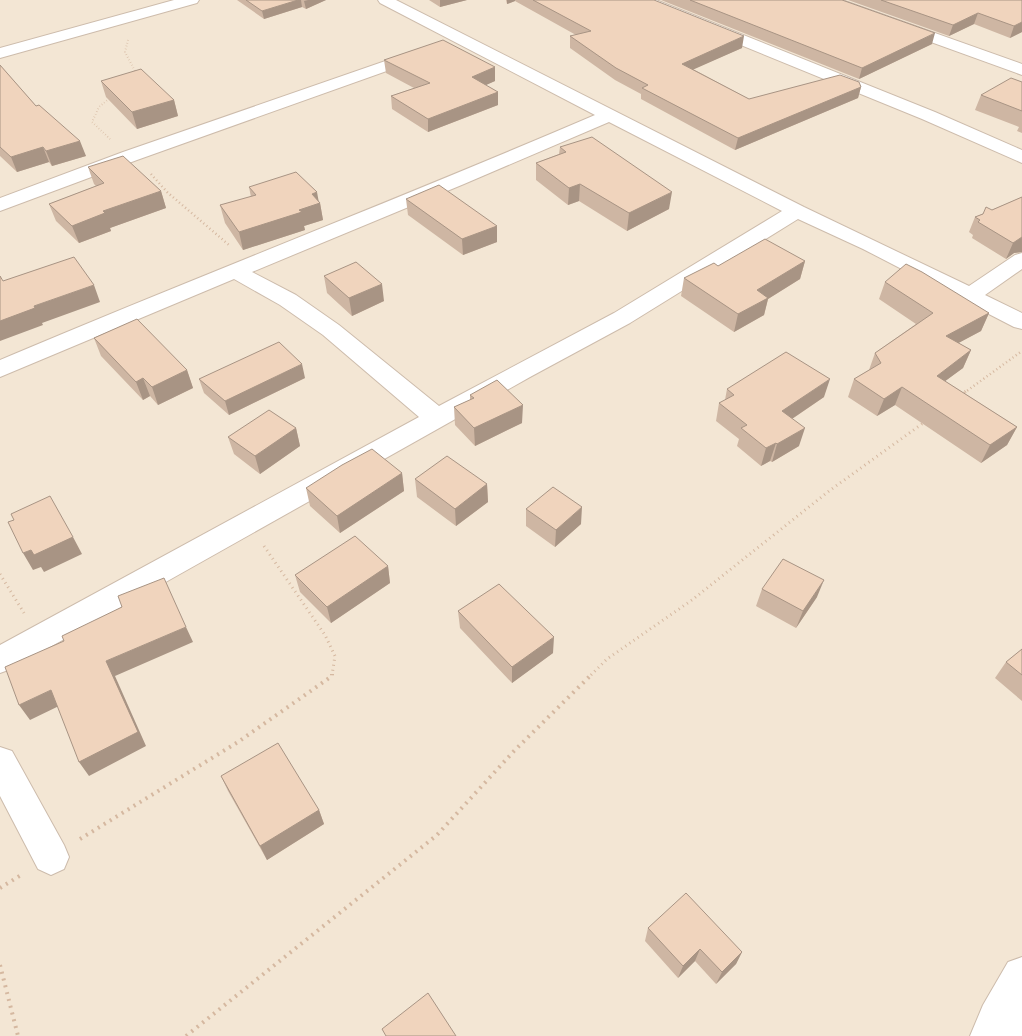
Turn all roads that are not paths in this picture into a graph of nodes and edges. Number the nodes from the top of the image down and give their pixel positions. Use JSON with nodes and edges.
{"nodes":[{"id":1,"x":192,"y":0,"type":"edge"},
{"id":2,"x":385,"y":0,"type":"edge"},
{"id":3,"x":643,"y":0,"type":"edge"},
{"id":4,"x":828,"y":0,"type":"edge"},
{"id":5,"x":462,"y":39,"type":"junction"},
{"id":6,"x":0,"y":53,"type":"edge"},
{"id":7,"x":1022,"y":70,"type":"edge"},
{"id":8,"x":608,"y":114,"type":"junction"},
{"id":9,"x":1022,"y":157,"type":"edge"},
{"id":10,"x":0,"y":205,"type":"edge"},
{"id":11,"x":797,"y":211,"type":"junction"},
{"id":12,"x":1022,"y":259,"type":"edge"},
{"id":13,"x":234,"y":270,"type":"junction"},
{"id":14,"x":969,"y":296,"type":"junction"},
{"id":15,"x":1022,"y":322,"type":"edge"},
{"id":16,"x":0,"y":369,"type":"edge"},
{"id":17,"x":437,"y":418,"type":"junction"},
{"id":18,"x":0,"y":660,"type":"edge"},
{"id":19,"x":0,"y":762,"type":"edge"},
{"id":20,"x":51,"y":857,"type":"road end"},
{"id":21,"x":1022,"y":976,"type":"edge"},
{"id":22,"x":1003,"y":1030,"type":"edge"}],
"edges":[{"from":1,"to":6,"type":"street"},
{"from":2,"to":5,"type":"street"},
{"from":3,"to":9,"type":"street"},
{"from":4,"to":7,"type":"street"},
{"from":5,"to":8,"type":"street"},
{"from":5,"to":10,"type":"street"},
{"from":8,"to":11,"type":"street"},
{"from":8,"to":13,"type":"street"},
{"from":11,"to":14,"type":"street"},
{"from":11,"to":17,"type":"street"},
{"from":12,"to":14,"type":"street"},
{"from":13,"to":16,"type":"street"},
{"from":13,"to":17,"type":"street"},
{"from":14,"to":15,"type":"street"},
{"from":17,"to":18,"type":"street"},
{"from":19,"to":20,"type":"street"},
{"from":21,"to":22,"type":"street"}]}
